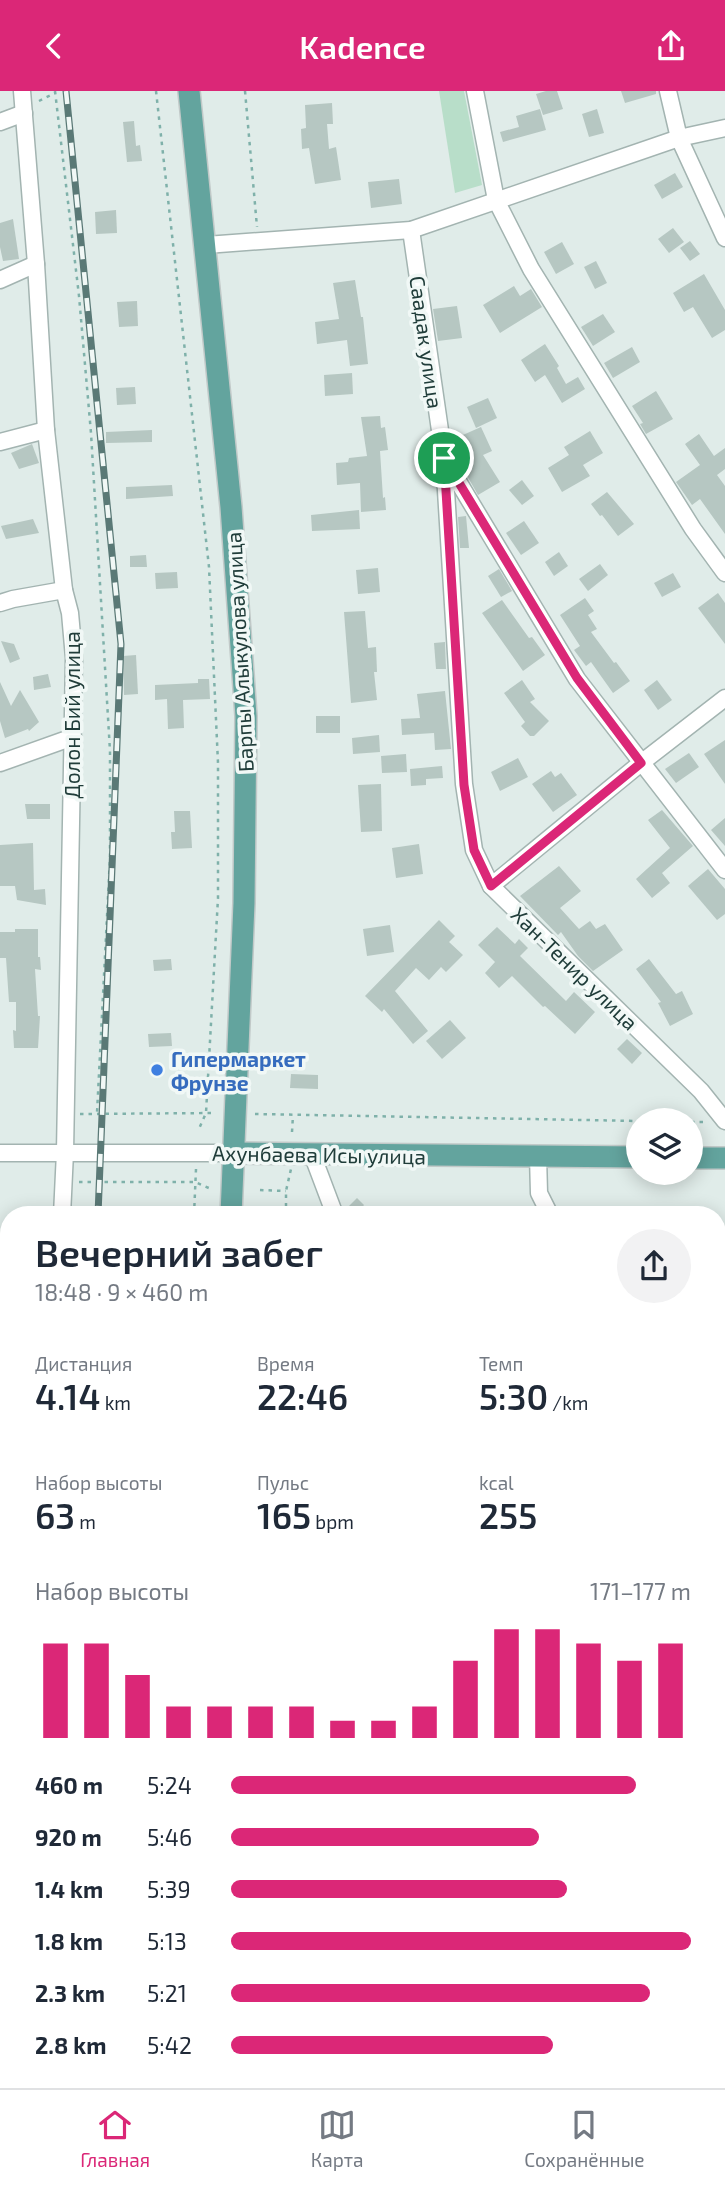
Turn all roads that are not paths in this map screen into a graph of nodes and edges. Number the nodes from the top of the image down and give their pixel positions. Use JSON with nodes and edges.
{"nodes":[{"id":1,"x":22,"y":91,"type":"edge"},
{"id":2,"x":190,"y":91,"type":"edge"},
{"id":3,"x":475,"y":91,"type":"edge"},
{"id":4,"x":668,"y":91,"type":"edge"},
{"id":5,"x":24,"y":111,"type":"junction"},
{"id":6,"x":0,"y":122,"type":"edge"},
{"id":7,"x":725,"y":128,"type":"edge"},
{"id":8,"x":679,"y":138,"type":"junction"},
{"id":9,"x":496,"y":200,"type":"junction"},
{"id":10,"x":411,"y":230,"type":"junction"},
{"id":11,"x":725,"y":238,"type":"edge"},
{"id":12,"x":206,"y":245,"type":"junction"},
{"id":13,"x":36,"y":264,"type":"junction"},
{"id":14,"x":0,"y":279,"type":"edge"},
{"id":15,"x":46,"y":430,"type":"junction"},
{"id":16,"x":0,"y":442,"type":"edge"},
{"id":17,"x":444,"y":458,"type":"junction"},
{"id":18,"x":725,"y":573,"type":"edge"},
{"id":19,"x":64,"y":590,"type":"junction"},
{"id":20,"x":0,"y":603,"type":"edge"},
{"id":21,"x":725,"y":698,"type":"edge"},
{"id":22,"x":73,"y":737,"type":"junction"},
{"id":23,"x":0,"y":763,"type":"edge"},
{"id":24,"x":641,"y":763,"type":"junction"},
{"id":25,"x":725,"y":870,"type":"edge"},
{"id":26,"x":491,"y":886,"type":"junction"},
{"id":27,"x":725,"y":1121,"type":"edge"},
{"id":28,"x":65,"y":1152,"type":"junction"},
{"id":29,"x":0,"y":1153,"type":"edge"},
{"id":30,"x":235,"y":1153,"type":"junction"},
{"id":31,"x":312,"y":1154,"type":"junction"},
{"id":32,"x":538,"y":1156,"type":"junction"},
{"id":33,"x":626,"y":1157,"type":"edge"},
{"id":34,"x":703,"y":1158,"type":"edge"},
{"id":35,"x":725,"y":1158,"type":"edge"},
{"id":36,"x":63,"y":1206,"type":"edge"},
{"id":37,"x":232,"y":1206,"type":"edge"},
{"id":38,"x":332,"y":1206,"type":"edge"},
{"id":39,"x":545,"y":1206,"type":"edge"}],
"edges":[{"from":1,"to":5,"type":"street","name":"Долон Бий улица"},
{"from":2,"to":12,"type":"main road","name":"Барпы Алыкулова улица"},
{"from":3,"to":9,"type":"street"},
{"from":4,"to":8,"type":"street"},
{"from":5,"to":6,"type":"street"},
{"from":5,"to":13,"type":"street","name":"Долон Бий улица"},
{"from":7,"to":8,"type":"street"},
{"from":8,"to":9,"type":"street"},
{"from":8,"to":11,"type":"street"},
{"from":9,"to":10,"type":"street"},
{"from":9,"to":18,"type":"street"},
{"from":10,"to":12,"type":"street"},
{"from":10,"to":17,"type":"street","name":"Саадак улица"},
{"from":12,"to":30,"type":"main road","name":"Барпы Алыкулова улица"},
{"from":13,"to":14,"type":"street"},
{"from":13,"to":15,"type":"street","name":"Долон Бий улица"},
{"from":15,"to":16,"type":"street"},
{"from":15,"to":19,"type":"street","name":"Долон Бий улица"},
{"from":17,"to":24,"type":"street","name":"Саадак улица"},
{"from":17,"to":26,"type":"street","name":"Хан-Тенир улица"},
{"from":19,"to":20,"type":"street"},
{"from":19,"to":22,"type":"street","name":"Долон Бий улица"},
{"from":21,"to":24,"type":"street"},
{"from":22,"to":23,"type":"street"},
{"from":22,"to":28,"type":"street","name":"Долон Бий улица"},
{"from":24,"to":25,"type":"street","name":"Саадак улица"},
{"from":24,"to":26,"type":"street"},
{"from":26,"to":27,"type":"street","name":"Хан-Тенир улица"},
{"from":28,"to":29,"type":"street","name":"Ахунбаева Исы улица"},
{"from":28,"to":30,"type":"street","name":"Ахунбаева Исы улица"},
{"from":28,"to":36,"type":"street","name":"Долон Бий улица"},
{"from":30,"to":31,"type":"main road","name":"Ахунбаева Исы улица"},
{"from":30,"to":37,"type":"main road","name":"Барпы Алыкулова улица"},
{"from":31,"to":32,"type":"main road","name":"Ахунбаева Исы улица"},
{"from":31,"to":38,"type":"street"},
{"from":32,"to":33,"type":"main road","name":"Ахунбаева Исы улица"},
{"from":32,"to":39,"type":"street"},
{"from":34,"to":35,"type":"main road"}]}
